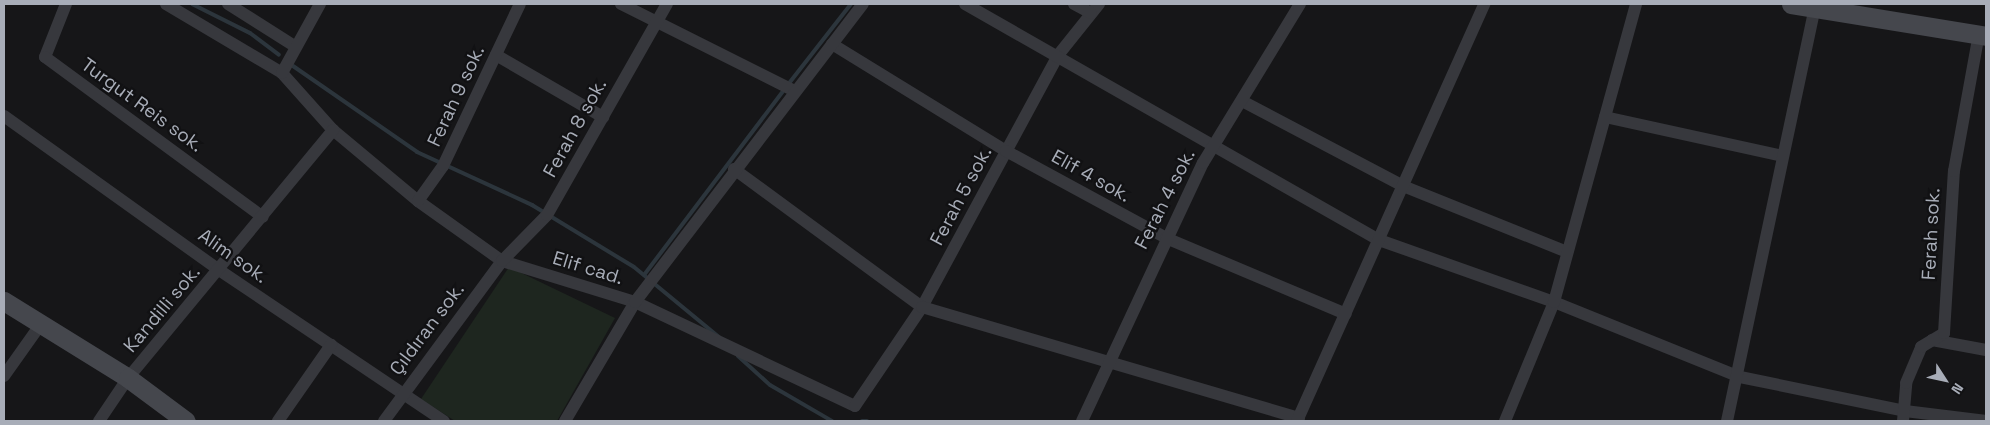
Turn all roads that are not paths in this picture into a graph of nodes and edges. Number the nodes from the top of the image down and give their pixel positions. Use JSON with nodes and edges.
{"nodes":[{"id":1,"x":66,"y":4,"type":"edge"},
{"id":2,"x":166,"y":4,"type":"edge"},
{"id":3,"x":228,"y":4,"type":"edge"},
{"id":4,"x":320,"y":4,"type":"edge"},
{"id":5,"x":520,"y":4,"type":"edge"},
{"id":6,"x":621,"y":4,"type":"edge"},
{"id":7,"x":667,"y":4,"type":"edge"},
{"id":8,"x":863,"y":4,"type":"edge"},
{"id":9,"x":965,"y":4,"type":"edge"},
{"id":10,"x":1074,"y":4,"type":"edge"},
{"id":11,"x":1300,"y":4,"type":"edge"},
{"id":12,"x":1484,"y":4,"type":"edge"},
{"id":13,"x":1636,"y":4,"type":"edge"},
{"id":14,"x":1791,"y":4,"type":"edge"},
{"id":15,"x":1815,"y":8,"type":"junction"},
{"id":16,"x":1095,"y":9,"type":"edge"},
{"id":17,"x":656,"y":22,"type":"junction"},
{"id":18,"x":1982,"y":35,"type":"edge"},
{"id":19,"x":832,"y":44,"type":"junction"},
{"id":20,"x":296,"y":47,"type":"junction"},
{"id":21,"x":1059,"y":54,"type":"junction"},
{"id":22,"x":496,"y":55,"type":"junction"},
{"id":23,"x":282,"y":72,"type":"junction"},
{"id":24,"x":795,"y":91,"type":"junction"},
{"id":25,"x":1242,"y":101,"type":"junction"},
{"id":26,"x":4,"y":116,"type":"edge"},
{"id":27,"x":603,"y":117,"type":"junction"},
{"id":28,"x":1605,"y":117,"type":"junction"},
{"id":29,"x":333,"y":130,"type":"junction"},
{"id":30,"x":1215,"y":144,"type":"junction"},
{"id":31,"x":1006,"y":151,"type":"junction"},
{"id":32,"x":1783,"y":156,"type":"junction"},
{"id":33,"x":734,"y":169,"type":"junction"},
{"id":34,"x":1403,"y":186,"type":"junction"},
{"id":35,"x":418,"y":201,"type":"junction"},
{"id":36,"x":263,"y":217,"type":"junction"},
{"id":37,"x":1166,"y":238,"type":"junction"},
{"id":38,"x":1380,"y":240,"type":"junction"},
{"id":39,"x":1568,"y":252,"type":"junction"},
{"id":40,"x":502,"y":261,"type":"junction"},
{"id":41,"x":219,"y":270,"type":"junction"},
{"id":42,"x":4,"y":301,"type":"edge"},
{"id":43,"x":635,"y":302,"type":"junction"},
{"id":44,"x":1554,"y":302,"type":"junction"},
{"id":45,"x":922,"y":306,"type":"junction"},
{"id":46,"x":1346,"y":314,"type":"junction"},
{"id":47,"x":41,"y":324,"type":"junction"},
{"id":48,"x":1932,"y":340,"type":"junction"},
{"id":49,"x":331,"y":345,"type":"junction"},
{"id":50,"x":1986,"y":350,"type":"edge"},
{"id":51,"x":1106,"y":362,"type":"junction"},
{"id":52,"x":4,"y":376,"type":"edge"},
{"id":53,"x":1740,"y":377,"type":"junction"},
{"id":54,"x":128,"y":378,"type":"junction"},
{"id":55,"x":402,"y":393,"type":"junction"},
{"id":56,"x":855,"y":406,"type":"joint"},
{"id":57,"x":1904,"y":416,"type":"edge"},
{"id":58,"x":1298,"y":420,"type":"edge"},
{"id":59,"x":1508,"y":420,"type":"edge"},
{"id":60,"x":99,"y":421,"type":"edge"},
{"id":61,"x":186,"y":421,"type":"edge"},
{"id":62,"x":278,"y":421,"type":"edge"},
{"id":63,"x":384,"y":421,"type":"edge"},
{"id":64,"x":444,"y":421,"type":"edge"},
{"id":65,"x":565,"y":421,"type":"edge"},
{"id":66,"x":1082,"y":421,"type":"edge"},
{"id":67,"x":1727,"y":421,"type":"edge"},
{"id":68,"x":1986,"y":421,"type":"edge"}],
"edges":[{"from":1,"to":36,"type":"street","name":"Turgut Reis sok."},
{"from":2,"to":23,"type":"street"},
{"from":3,"to":20,"type":"street"},
{"from":4,"to":20,"type":"street"},
{"from":5,"to":22,"type":"street","name":"Ferah 9 sok."},
{"from":6,"to":17,"type":"street"},
{"from":7,"to":17,"type":"street","name":"Ferah 8 sok."},
{"from":8,"to":19,"type":"street"},
{"from":9,"to":21,"type":"street"},
{"from":10,"to":16,"type":"street"},
{"from":11,"to":25,"type":"street","name":"Ferah 4 sok."},
{"from":12,"to":34,"type":"street"},
{"from":13,"to":28,"type":"street"},
{"from":14,"to":15,"type":"main road"},
{"from":15,"to":18,"type":"main road"},
{"from":15,"to":32,"type":"street"},
{"from":16,"to":21,"type":"street","name":"Ferah 5 sok."},
{"from":17,"to":24,"type":"street"},
{"from":17,"to":27,"type":"street","name":"Ferah 8 sok."},
{"from":18,"to":48,"type":"street","name":"Ferah sok."},
{"from":19,"to":24,"type":"street"},
{"from":19,"to":31,"type":"street","name":"Elif 4 sok."},
{"from":20,"to":23,"type":"street"},
{"from":21,"to":30,"type":"street"},
{"from":21,"to":31,"type":"street","name":"Ferah 5 sok."},
{"from":22,"to":27,"type":"street"},
{"from":22,"to":35,"type":"street","name":"Ferah 9 sok."},
{"from":23,"to":29,"type":"street","name":"Elif cad."},
{"from":24,"to":33,"type":"street"},
{"from":25,"to":30,"type":"street","name":"Ferah 4 sok."},
{"from":25,"to":34,"type":"street"},
{"from":26,"to":41,"type":"street","name":"Alim sok."},
{"from":27,"to":40,"type":"street","name":"Ferah 8 sok."},
{"from":28,"to":32,"type":"street"},
{"from":28,"to":39,"type":"street"},
{"from":29,"to":35,"type":"street","name":"Elif cad."},
{"from":29,"to":36,"type":"street","name":"Kandilli sok."},
{"from":30,"to":37,"type":"street","name":"Ferah 4 sok."},
{"from":30,"to":38,"type":"street"},
{"from":31,"to":37,"type":"street","name":"Elif 4 sok."},
{"from":31,"to":45,"type":"street","name":"Ferah 5 sok."},
{"from":32,"to":53,"type":"street"},
{"from":33,"to":43,"type":"street"},
{"from":33,"to":45,"type":"street"},
{"from":34,"to":38,"type":"street"},
{"from":34,"to":39,"type":"street"},
{"from":35,"to":40,"type":"street","name":"Elif cad."},
{"from":36,"to":41,"type":"street","name":"Kandilli sok."},
{"from":37,"to":46,"type":"street","name":"Elif 4 sok."},
{"from":37,"to":51,"type":"street","name":"Ferah 4 sok."},
{"from":38,"to":44,"type":"street"},
{"from":38,"to":46,"type":"street"},
{"from":39,"to":44,"type":"street"},
{"from":40,"to":43,"type":"street","name":"Elif cad."},
{"from":40,"to":55,"type":"street","name":"Çıldıran sok."},
{"from":41,"to":49,"type":"street","name":"Alim sok."},
{"from":41,"to":54,"type":"street","name":"Kandilli sok."},
{"from":42,"to":47,"type":"main road"},
{"from":43,"to":56,"type":"street","name":"Elif cad."},
{"from":43,"to":65,"type":"street"},
{"from":44,"to":53,"type":"street"},
{"from":44,"to":59,"type":"street"},
{"from":45,"to":51,"type":"street"},
{"from":45,"to":56,"type":"street","name":"Ferah 5 sok."},
{"from":46,"to":58,"type":"street"},
{"from":47,"to":52,"type":"street"},
{"from":47,"to":54,"type":"main road"},
{"from":48,"to":50,"type":"street"},
{"from":48,"to":57,"type":"street","name":"Ferah sok."},
{"from":49,"to":55,"type":"street","name":"Alim sok."},
{"from":49,"to":62,"type":"street"},
{"from":51,"to":58,"type":"street"},
{"from":51,"to":66,"type":"street","name":"Ferah 4 sok."},
{"from":53,"to":57,"type":"street"},
{"from":53,"to":67,"type":"street"},
{"from":54,"to":60,"type":"street","name":"Kandilli sok."},
{"from":54,"to":61,"type":"main road"},
{"from":55,"to":63,"type":"street","name":"Çıldıran sok."},
{"from":55,"to":64,"type":"street","name":"Alim sok."},
{"from":57,"to":68,"type":"street"}]}
